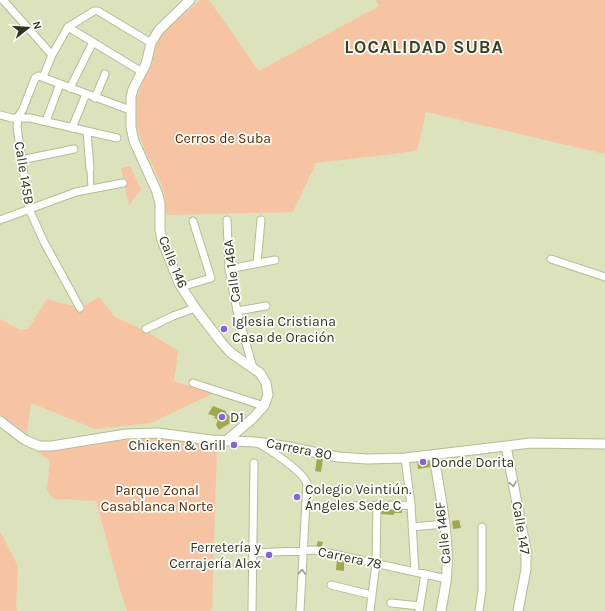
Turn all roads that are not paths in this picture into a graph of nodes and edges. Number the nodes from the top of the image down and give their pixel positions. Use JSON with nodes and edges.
{"nodes":[{"id":1,"x":3,"y":0,"type":"edge"},
{"id":2,"x":190,"y":0,"type":"edge"},
{"id":3,"x":68,"y":27,"type":"junction"},
{"id":4,"x":93,"y":42,"type":"junction"},
{"id":5,"x":151,"y":43,"type":"junction"},
{"id":6,"x":52,"y":55,"type":"junction"},
{"id":7,"x":142,"y":72,"type":"junction"},
{"id":8,"x":105,"y":74,"type":"dead end"},
{"id":9,"x":43,"y":77,"type":"junction"},
{"id":10,"x":60,"y":84,"type":"junction"},
{"id":11,"x":70,"y":88,"type":"junction"},
{"id":12,"x":86,"y":94,"type":"junction"},
{"id":13,"x":95,"y":98,"type":"junction"},
{"id":14,"x":130,"y":110,"type":"junction"},
{"id":15,"x":0,"y":115,"type":"edge"},
{"id":16,"x":18,"y":118,"type":"junction"},
{"id":17,"x":46,"y":121,"type":"junction"},
{"id":18,"x":72,"y":128,"type":"junction"},
{"id":19,"x":87,"y":131,"type":"junction"},
{"id":20,"x":117,"y":138,"type":"dead end"},
{"id":21,"x":74,"y":148,"type":"dead end"},
{"id":22,"x":22,"y":160,"type":"junction"},
{"id":23,"x":90,"y":169,"type":"joint"},
{"id":24,"x":123,"y":183,"type":"dead end"},
{"id":25,"x":91,"y":189,"type":"junction"},
{"id":26,"x":29,"y":209,"type":"junction"},
{"id":27,"x":0,"y":220,"type":"edge"},
{"id":28,"x":227,"y":220,"type":"dead end"},
{"id":29,"x":261,"y":220,"type":"dead end"},
{"id":30,"x":193,"y":221,"type":"dead end"},
{"id":31,"x":551,"y":259,"type":"dead end"},
{"id":32,"x":275,"y":260,"type":"dead end"},
{"id":33,"x":257,"y":264,"type":"junction"},
{"id":34,"x":229,"y":269,"type":"junction"},
{"id":35,"x":605,"y":277,"type":"edge"},
{"id":36,"x":181,"y":287,"type":"junction"},
{"id":37,"x":266,"y":306,"type":"dead end"},
{"id":38,"x":80,"y":308,"type":"dead end"},
{"id":39,"x":195,"y":308,"type":"junction"},
{"id":40,"x":237,"y":311,"type":"junction"},
{"id":41,"x":146,"y":329,"type":"dead end"},
{"id":42,"x":253,"y":368,"type":"junction"},
{"id":43,"x":193,"y":383,"type":"dead end"},
{"id":44,"x":264,"y":406,"type":"junction"},
{"id":45,"x":0,"y":422,"type":"edge"},
{"id":46,"x":226,"y":441,"type":"junction"},
{"id":47,"x":255,"y":442,"type":"junction"},
{"id":48,"x":605,"y":444,"type":"edge"},
{"id":49,"x":506,"y":446,"type":"junction"},
{"id":50,"x":434,"y":455,"type":"junction"},
{"id":51,"x":405,"y":458,"type":"junction"},
{"id":52,"x":254,"y":462,"type":"dead end"},
{"id":53,"x":377,"y":505,"type":"junction"},
{"id":54,"x":411,"y":505,"type":"junction"},
{"id":55,"x":335,"y":506,"type":"dead end"},
{"id":56,"x":444,"y":524,"type":"junction"},
{"id":57,"x":412,"y":527,"type":"junction"},
{"id":58,"x":482,"y":527,"type":"dead end"},
{"id":59,"x":303,"y":550,"type":"junction"},
{"id":60,"x":253,"y":553,"type":"junction"},
{"id":61,"x":376,"y":563,"type":"junction"},
{"id":62,"x":415,"y":572,"type":"junction"},
{"id":63,"x":425,"y":574,"type":"junction"},
{"id":64,"x":447,"y":579,"type":"junction"},
{"id":65,"x":331,"y":586,"type":"dead end"},
{"id":66,"x":372,"y":595,"type":"junction"},
{"id":67,"x":391,"y":603,"type":"dead end"},
{"id":68,"x":420,"y":609,"type":"edge"},
{"id":69,"x":252,"y":611,"type":"edge"},
{"id":70,"x":300,"y":611,"type":"edge"},
{"id":71,"x":370,"y":611,"type":"edge"},
{"id":72,"x":441,"y":611,"type":"edge"},
{"id":73,"x":479,"y":611,"type":"edge"},
{"id":74,"x":518,"y":611,"type":"edge"}],
"edges":[{"from":1,"to":6,"type":"street"},
{"from":2,"to":5,"type":"street"},
{"from":3,"to":4,"type":"street"},
{"from":3,"to":5,"type":"street"},
{"from":3,"to":6,"type":"street"},
{"from":4,"to":7,"type":"street"},
{"from":4,"to":11,"type":"street"},
{"from":5,"to":7,"type":"street","name":"Calle 146"},
{"from":6,"to":9,"type":"street"},
{"from":7,"to":14,"type":"street","name":"Calle 146"},
{"from":8,"to":13,"type":"street"},
{"from":9,"to":10,"type":"street"},
{"from":9,"to":16,"type":"street","name":"Calle 145B"},
{"from":10,"to":11,"type":"street"},
{"from":10,"to":17,"type":"street"},
{"from":11,"to":12,"type":"street"},
{"from":12,"to":13,"type":"street"},
{"from":12,"to":18,"type":"street"},
{"from":13,"to":14,"type":"street"},
{"from":14,"to":36,"type":"street","name":"Calle 146"},
{"from":15,"to":16,"type":"street"},
{"from":16,"to":17,"type":"street"},
{"from":16,"to":22,"type":"street","name":"Calle 145B"},
{"from":17,"to":18,"type":"street"},
{"from":18,"to":19,"type":"street"},
{"from":19,"to":20,"type":"street"},
{"from":19,"to":23,"type":"street"},
{"from":21,"to":22,"type":"street"},
{"from":22,"to":26,"type":"street","name":"Calle 145B"},
{"from":23,"to":25,"type":"street"},
{"from":24,"to":25,"type":"street"},
{"from":25,"to":26,"type":"street"},
{"from":26,"to":27,"type":"street"},
{"from":26,"to":38,"type":"street","name":"Calle 145B"},
{"from":28,"to":34,"type":"street","name":"Calle 146A"},
{"from":29,"to":33,"type":"street"},
{"from":30,"to":36,"type":"street"},
{"from":31,"to":35,"type":"street"},
{"from":32,"to":33,"type":"street"},
{"from":33,"to":34,"type":"street"},
{"from":34,"to":40,"type":"street","name":"Calle 146A"},
{"from":36,"to":39,"type":"street","name":"Calle 146"},
{"from":37,"to":40,"type":"street"},
{"from":39,"to":41,"type":"street"},
{"from":39,"to":42,"type":"street","name":"Calle 146"},
{"from":40,"to":42,"type":"street","name":"Calle 146A"},
{"from":42,"to":44,"type":"street","name":"Calle 146"},
{"from":43,"to":44,"type":"street"},
{"from":44,"to":46,"type":"street"},
{"from":45,"to":46,"type":"street","name":"Carrera 80"},
{"from":46,"to":47,"type":"street","name":"Carrera 80"},
{"from":47,"to":51,"type":"street","name":"Carrera 80"},
{"from":47,"to":59,"type":"street"},
{"from":48,"to":49,"type":"street","name":"Carrera 80"},
{"from":49,"to":50,"type":"street","name":"Carrera 80"},
{"from":49,"to":74,"type":"street","name":"Calle 147","one_way":true},
{"from":50,"to":51,"type":"street","name":"Carrera 80"},
{"from":50,"to":56,"type":"street","name":"Calle 146F"},
{"from":51,"to":54,"type":"street"},
{"from":52,"to":60,"type":"street"},
{"from":53,"to":54,"type":"street"},
{"from":53,"to":55,"type":"street"},
{"from":53,"to":61,"type":"street"},
{"from":54,"to":57,"type":"street"},
{"from":56,"to":57,"type":"street"},
{"from":56,"to":64,"type":"street","name":"Calle 146F"},
{"from":57,"to":62,"type":"street"},
{"from":58,"to":73,"type":"street"},
{"from":59,"to":60,"type":"street","name":"Carrera 78"},
{"from":59,"to":61,"type":"street","name":"Carrera 78"},
{"from":70,"to":59,"type":"street","one_way":true},
{"from":60,"to":69,"type":"street"},
{"from":61,"to":62,"type":"street","name":"Carrera 78"},
{"from":61,"to":66,"type":"street"},
{"from":62,"to":63,"type":"street","name":"Carrera 78"},
{"from":63,"to":64,"type":"street","name":"Carrera 78"},
{"from":63,"to":68,"type":"street"},
{"from":64,"to":72,"type":"street","name":"Calle 146F"},
{"from":65,"to":66,"type":"street"},
{"from":66,"to":71,"type":"street"},
{"from":67,"to":68,"type":"street"}]}
